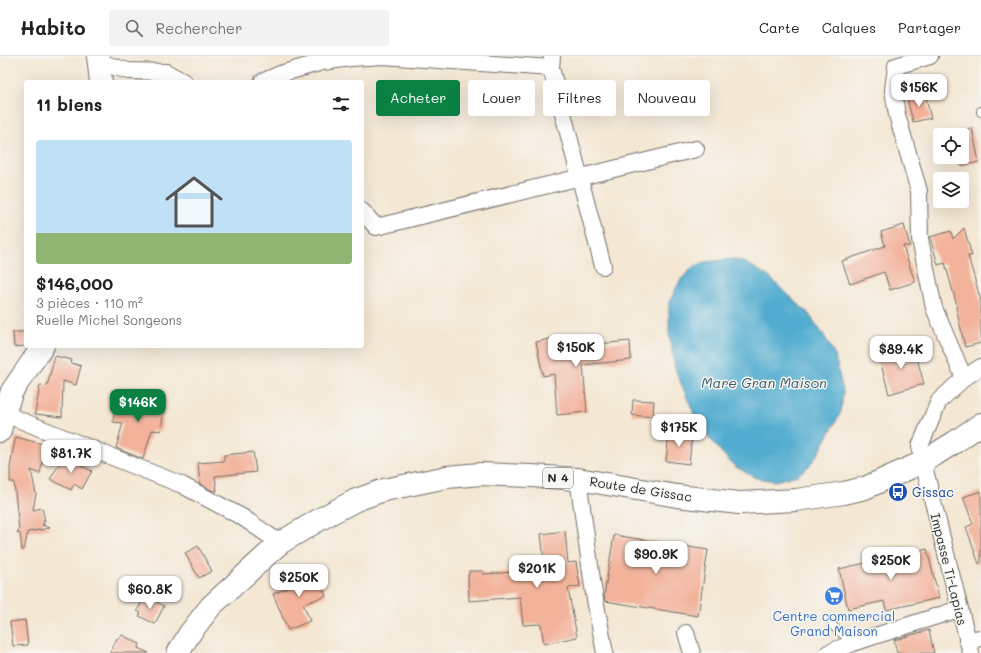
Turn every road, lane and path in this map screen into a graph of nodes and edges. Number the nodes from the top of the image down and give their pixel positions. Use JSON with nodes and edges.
{"nodes":[{"id":1,"x":930,"y":56,"type":"edge"},
{"id":2,"x":300,"y":62,"type":"edge"},
{"id":3,"x":551,"y":62,"type":"edge"},
{"id":4,"x":100,"y":66,"type":"edge"},
{"id":5,"x":179,"y":80,"type":"edge"},
{"id":6,"x":266,"y":80,"type":"edge"},
{"id":7,"x":696,"y":149,"type":"dead end"},
{"id":8,"x":580,"y":177,"type":"junction"},
{"id":9,"x":364,"y":213,"type":"edge"},
{"id":10,"x":603,"y":266,"type":"dead end"},
{"id":11,"x":41,"y":348,"type":"edge"},
{"id":12,"x":981,"y":367,"type":"edge"},
{"id":13,"x":964,"y":378,"type":"junction"},
{"id":14,"x":6,"y":388,"type":"edge"},
{"id":15,"x":1,"y":419,"type":"edge"},
{"id":16,"x":981,"y":424,"type":"edge"},
{"id":17,"x":923,"y":462,"type":"junction"},
{"id":18,"x":578,"y":479,"type":"junction"},
{"id":19,"x":280,"y":543,"type":"junction"},
{"id":20,"x":959,"y":609,"type":"junction"},
{"id":21,"x":832,"y":625,"type":"dead end"},
{"id":22,"x":686,"y":632,"type":"dead end"},
{"id":23,"x":973,"y":644,"type":"edge"},
{"id":24,"x":856,"y":648,"type":"edge"},
{"id":25,"x":178,"y":653,"type":"edge"},
{"id":26,"x":605,"y":653,"type":"edge"},
{"id":27,"x":692,"y":653,"type":"edge"},
{"id":28,"x":828,"y":653,"type":"edge"}],
"edges":[{"from":1,"to":13,"type":"street"},
{"from":2,"to":3,"type":"street"},
{"from":2,"to":6,"type":"street"},
{"from":3,"to":8,"type":"street"},
{"from":4,"to":5,"type":"street"},
{"from":7,"to":8,"type":"street"},
{"from":8,"to":9,"type":"street"},
{"from":8,"to":10,"type":"street"},
{"from":11,"to":14,"type":"main road"},
{"from":12,"to":13,"type":"street","name":"Impasse Ti-Lapias"},
{"from":13,"to":17,"type":"street","name":"Impasse Ti-Lapias"},
{"from":14,"to":15,"type":"main road"},
{"from":15,"to":19,"type":"street"},
{"from":16,"to":17,"type":"main road","name":"Route de Gissac","number":"N 4"},
{"from":17,"to":18,"type":"main road","name":"Route de Gissac","number":"N 4"},
{"from":17,"to":20,"type":"street","name":"Impasse Ti-Lapias"},
{"from":18,"to":19,"type":"main road","name":"Route de Gissac","number":"N 4"},
{"from":18,"to":26,"type":"street"},
{"from":19,"to":25,"type":"main road","name":"Route de Gissac","number":"N 4"},
{"from":20,"to":23,"type":"street","name":"Impasse Ti-Lapias"},
{"from":20,"to":24,"type":"street"},
{"from":21,"to":24,"type":"lane"},
{"from":22,"to":27,"type":"street"},
{"from":24,"to":28,"type":"street"}]}
